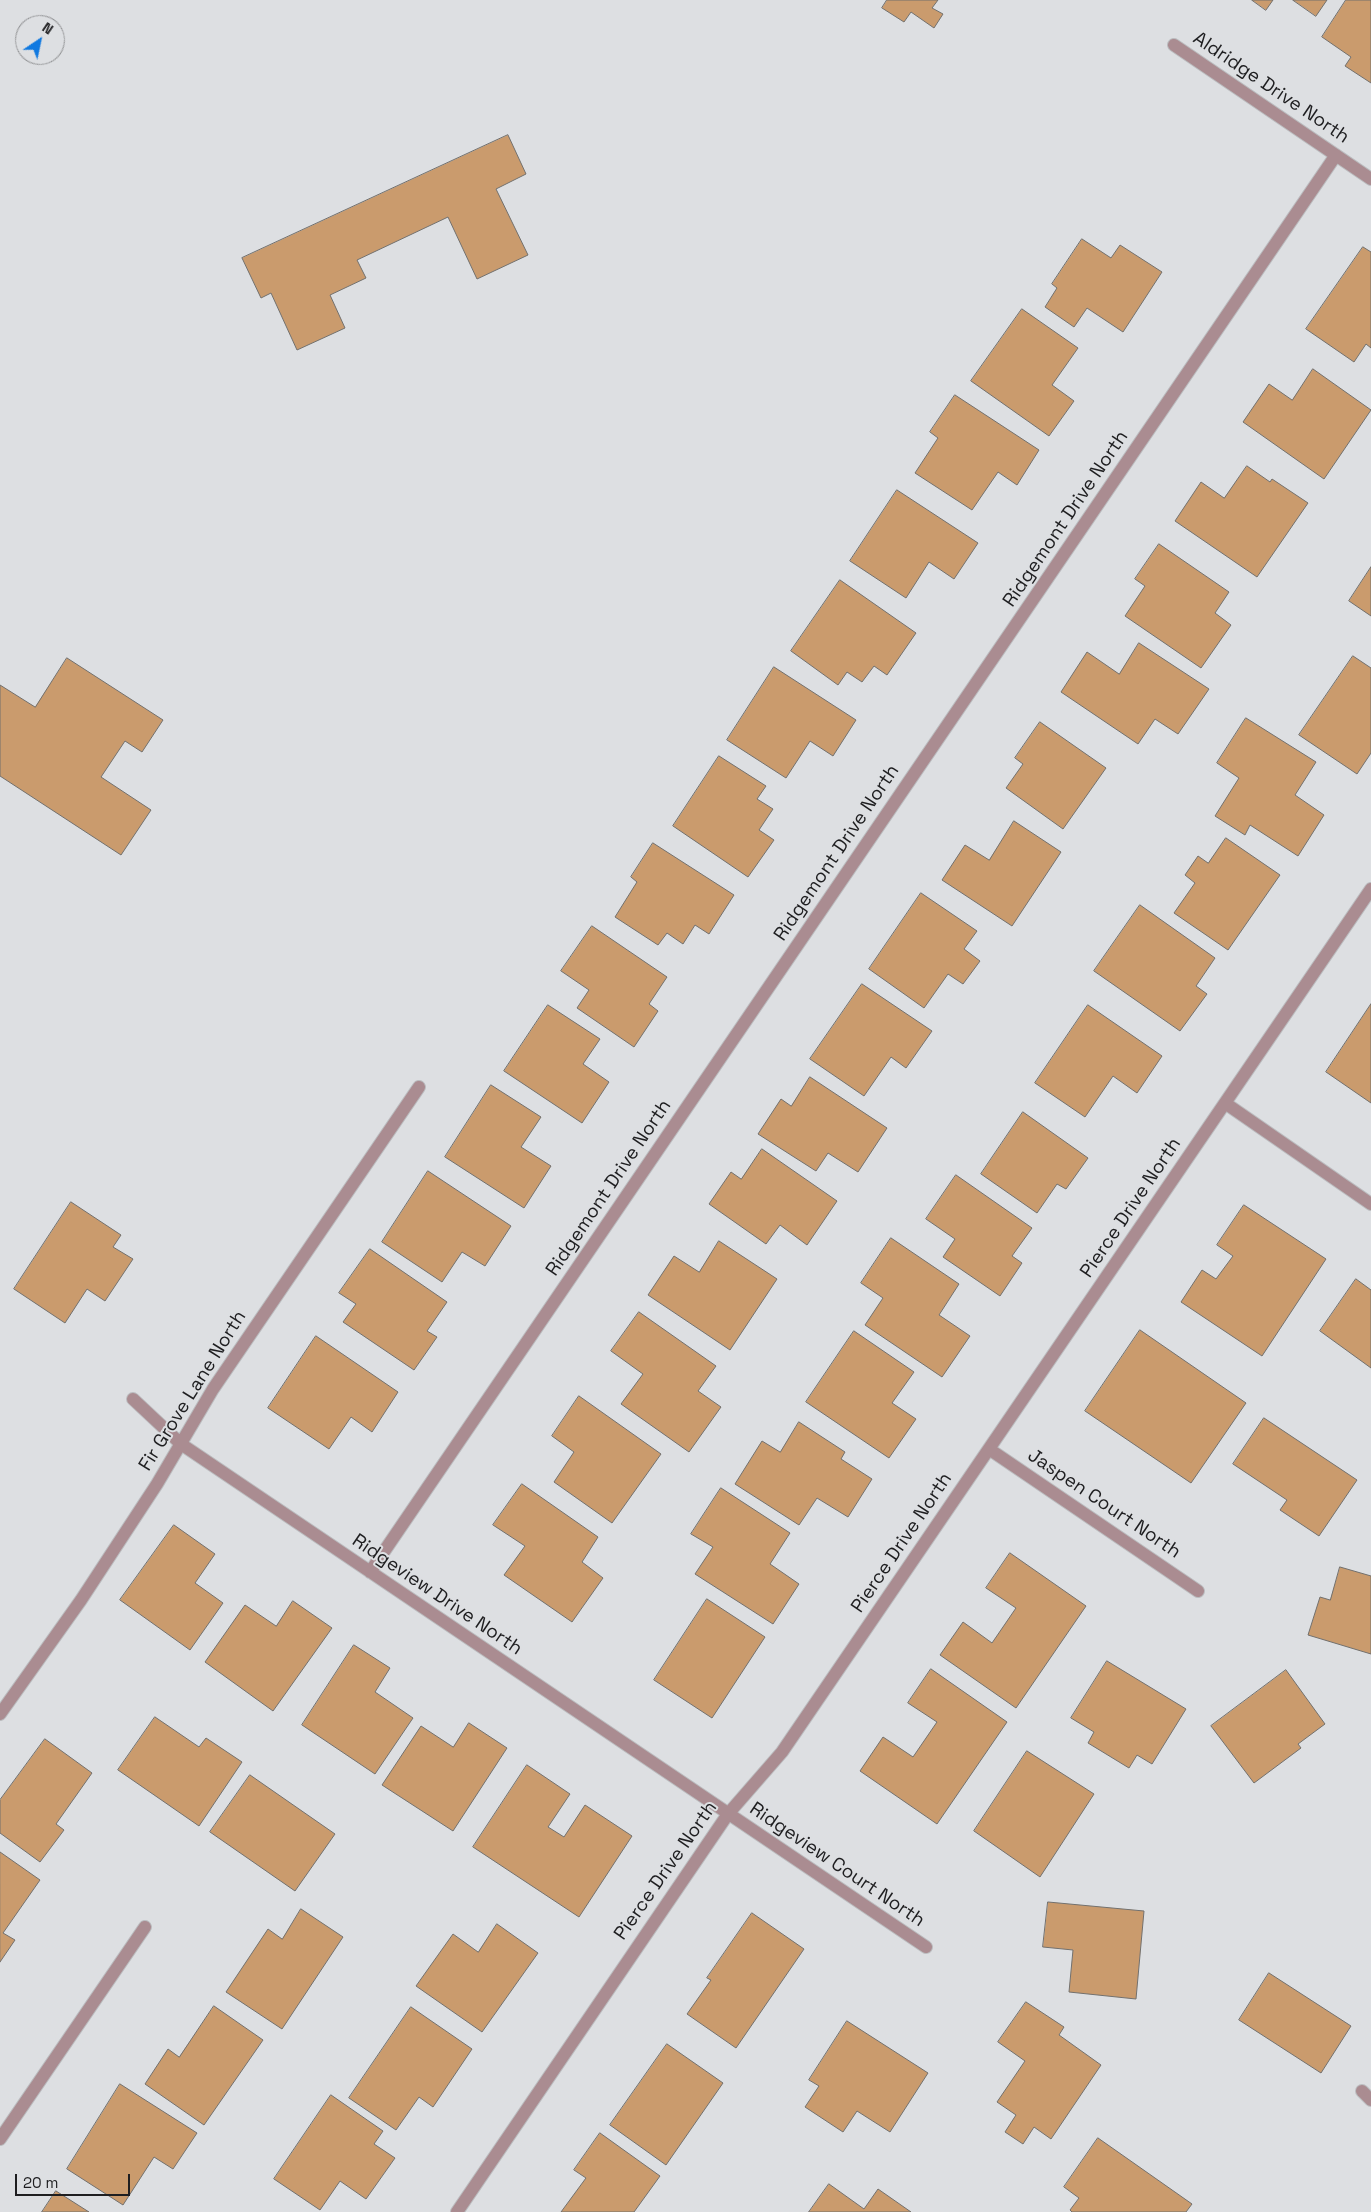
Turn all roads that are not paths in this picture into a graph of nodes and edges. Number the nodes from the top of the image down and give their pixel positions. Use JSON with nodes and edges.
{"nodes":[{"id":1,"x":1174,"y":45,"type":"dead end"},
{"id":2,"x":1336,"y":155,"type":"junction"},
{"id":3,"x":1371,"y":179,"type":"edge"},
{"id":4,"x":1371,"y":888,"type":"edge"},
{"id":5,"x":419,"y":1087,"type":"dead end"},
{"id":6,"x":1225,"y":1103,"type":"junction"},
{"id":7,"x":1371,"y":1204,"type":"edge"},
{"id":8,"x":132,"y":1399,"type":"dead end"},
{"id":9,"x":181,"y":1444,"type":"junction"},
{"id":10,"x":989,"y":1448,"type":"junction"},
{"id":11,"x":370,"y":1572,"type":"junction"},
{"id":12,"x":1198,"y":1591,"type":"dead end"},
{"id":13,"x":0,"y":1714,"type":"edge"},
{"id":14,"x":728,"y":1814,"type":"junction"},
{"id":15,"x":144,"y":1927,"type":"dead end"},
{"id":16,"x":926,"y":1947,"type":"dead end"},
{"id":17,"x":0,"y":2139,"type":"edge"},
{"id":18,"x":457,"y":2212,"type":"edge"}],
"edges":[{"from":1,"to":2,"type":"street","name":"Aldridge Drive North"},
{"from":2,"to":3,"type":"street","name":"Aldridge Drive North"},
{"from":2,"to":11,"type":"street","name":"Ridgemont Drive North"},
{"from":4,"to":6,"type":"street","name":"Pierce Drive North"},
{"from":5,"to":9,"type":"street","name":"Fir Grove Lane North"},
{"from":6,"to":7,"type":"street"},
{"from":6,"to":10,"type":"street","name":"Pierce Drive North"},
{"from":8,"to":9,"type":"street","name":"Ridgeview Drive North"},
{"from":9,"to":11,"type":"street","name":"Ridgeview Drive North"},
{"from":9,"to":13,"type":"street","name":"Fir Grove Lane North"},
{"from":10,"to":12,"type":"street","name":"Jaspen Court North"},
{"from":10,"to":14,"type":"street","name":"Pierce Drive North"},
{"from":11,"to":14,"type":"street","name":"Ridgeview Drive North"},
{"from":14,"to":16,"type":"street","name":"Ridgeview Court North"},
{"from":14,"to":18,"type":"street","name":"Pierce Drive North"},
{"from":15,"to":17,"type":"street"}]}
